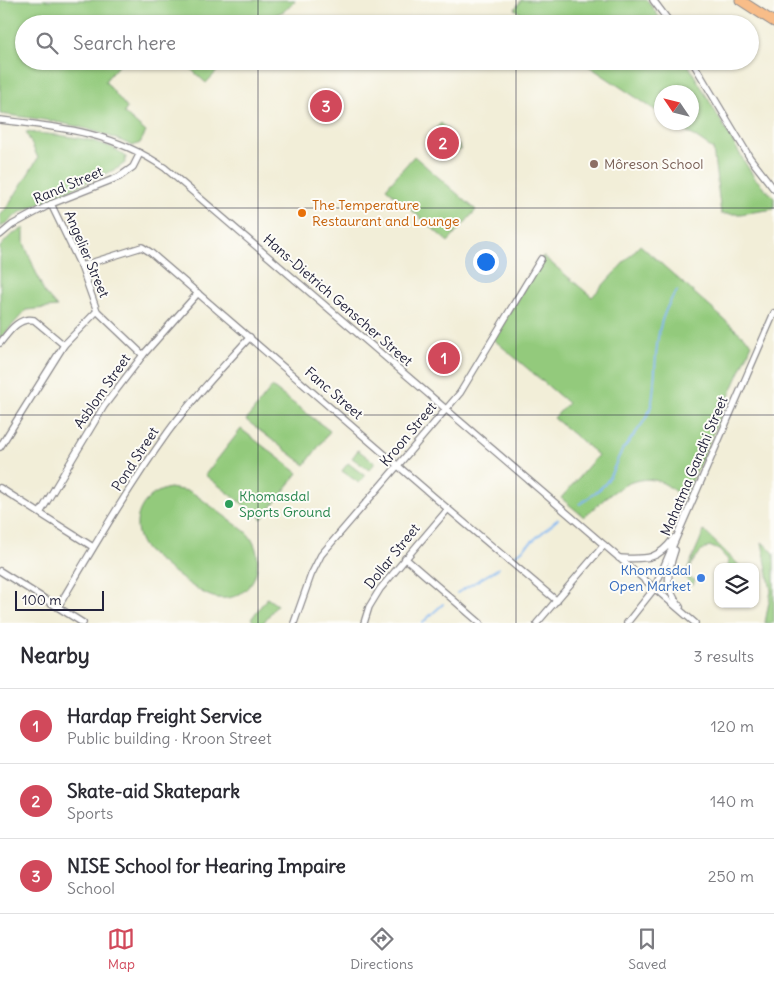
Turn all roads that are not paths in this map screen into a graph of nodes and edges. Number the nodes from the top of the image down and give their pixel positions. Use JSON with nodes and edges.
{"nodes":[{"id":1,"x":653,"y":0,"type":"edge"},
{"id":2,"x":740,"y":0,"type":"edge"},
{"id":3,"x":664,"y":15,"type":"edge"},
{"id":4,"x":774,"y":22,"type":"edge"},
{"id":5,"x":697,"y":70,"type":"edge"},
{"id":6,"x":0,"y":120,"type":"edge"},
{"id":7,"x":140,"y":153,"type":"junction"},
{"id":8,"x":774,"y":189,"type":"edge"},
{"id":9,"x":52,"y":204,"type":"junction"},
{"id":10,"x":0,"y":235,"type":"edge"},
{"id":11,"x":541,"y":259,"type":"dead end"},
{"id":12,"x":81,"y":266,"type":"junction"},
{"id":13,"x":198,"y":293,"type":"junction"},
{"id":14,"x":97,"y":311,"type":"junction"},
{"id":15,"x":774,"y":313,"type":"edge"},
{"id":16,"x":250,"y":337,"type":"junction"},
{"id":17,"x":0,"y":343,"type":"edge"},
{"id":18,"x":64,"y":345,"type":"junction"},
{"id":19,"x":143,"y":354,"type":"junction"},
{"id":20,"x":445,"y":409,"type":"junction"},
{"id":21,"x":0,"y":447,"type":"edge"},
{"id":22,"x":398,"y":465,"type":"junction"},
{"id":23,"x":0,"y":488,"type":"edge"},
{"id":24,"x":448,"y":509,"type":"junction"},
{"id":25,"x":40,"y":513,"type":"junction"},
{"id":26,"x":682,"y":527,"type":"junction"},
{"id":27,"x":604,"y":545,"type":"junction"},
{"id":28,"x":93,"y":547,"type":"junction"},
{"id":29,"x":405,"y":558,"type":"junction"},
{"id":30,"x":619,"y":558,"type":"junction"},
{"id":31,"x":0,"y":571,"type":"edge"},
{"id":32,"x":654,"y":589,"type":"junction"},
{"id":33,"x":556,"y":601,"type":"junction"},
{"id":34,"x":58,"y":607,"type":"junction"},
{"id":35,"x":684,"y":614,"type":"junction"},
{"id":36,"x":83,"y":623,"type":"edge"},
{"id":37,"x":294,"y":623,"type":"edge"},
{"id":38,"x":364,"y":623,"type":"edge"},
{"id":39,"x":480,"y":623,"type":"edge"},
{"id":40,"x":537,"y":623,"type":"edge"},
{"id":41,"x":627,"y":623,"type":"edge"},
{"id":42,"x":695,"y":623,"type":"edge"}],
"edges":[{"from":1,"to":3,"type":"street"},
{"from":2,"to":4,"type":"highway"},
{"from":5,"to":8,"type":"street"},
{"from":6,"to":7,"type":"street","name":"Hans-Dietrich Genscher Street"},
{"from":7,"to":9,"type":"street","name":"Rand Street"},
{"from":7,"to":20,"type":"street","name":"Hans-Dietrich Genscher Street"},
{"from":9,"to":10,"type":"street","name":"Rand Street"},
{"from":9,"to":12,"type":"street","name":"Angelier Street"},
{"from":11,"to":20,"type":"street","name":"Kroon Street"},
{"from":12,"to":13,"type":"street","name":"Fanc Street"},
{"from":12,"to":14,"type":"street","name":"Angelier Street"},
{"from":13,"to":16,"type":"street","name":"Fanc Street"},
{"from":13,"to":19,"type":"street","name":"Asblom Street"},
{"from":14,"to":18,"type":"street"},
{"from":14,"to":19,"type":"street","name":"Angelier Street"},
{"from":15,"to":26,"type":"street","name":"Mahatma Gandhi Street"},
{"from":16,"to":22,"type":"street","name":"Fanc Street"},
{"from":16,"to":28,"type":"street","name":"Pond Street"},
{"from":17,"to":18,"type":"street"},
{"from":18,"to":21,"type":"street"},
{"from":19,"to":25,"type":"street","name":"Asblom Street"},
{"from":20,"to":22,"type":"street","name":"Kroon Street"},
{"from":20,"to":27,"type":"street","name":"Hans-Dietrich Genscher Street"},
{"from":22,"to":24,"type":"street","name":"Fanc Street"},
{"from":22,"to":37,"type":"street","name":"Kroon Street"},
{"from":23,"to":25,"type":"street"},
{"from":24,"to":29,"type":"street","name":"Dollar Street"},
{"from":24,"to":33,"type":"street","name":"Fanc Street"},
{"from":25,"to":28,"type":"street"},
{"from":26,"to":30,"type":"street"},
{"from":26,"to":32,"type":"street","name":"Mahatma Gandhi Street"},
{"from":26,"to":35,"type":"street"},
{"from":27,"to":30,"type":"street","name":"Hans-Dietrich Genscher Street"},
{"from":27,"to":33,"type":"street"},
{"from":28,"to":34,"type":"street","name":"Pond Street"},
{"from":29,"to":38,"type":"street","name":"Dollar Street"},
{"from":29,"to":39,"type":"street"},
{"from":30,"to":32,"type":"street","name":"Hans-Dietrich Genscher Street"},
{"from":31,"to":34,"type":"street"},
{"from":32,"to":35,"type":"street","name":"Hans-Dietrich Genscher Street"},
{"from":32,"to":41,"type":"street","name":"Mahatma Gandhi Street"},
{"from":33,"to":40,"type":"street"},
{"from":34,"to":36,"type":"street"},
{"from":35,"to":42,"type":"street","name":"Hans-Dietrich Genscher Street"}]}
